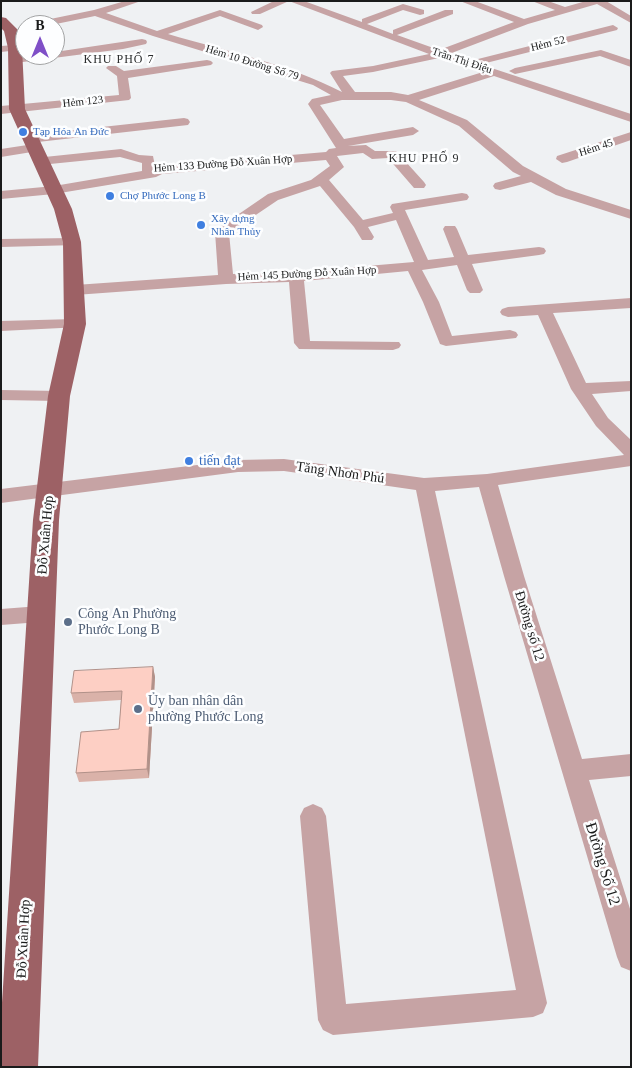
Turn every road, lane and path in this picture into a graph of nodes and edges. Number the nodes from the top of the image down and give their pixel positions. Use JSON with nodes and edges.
{"nodes":[{"id":1,"x":136,"y":1,"type":"edge"},
{"id":2,"x":284,"y":1,"type":"edge"},
{"id":3,"x":294,"y":1,"type":"edge"},
{"id":4,"x":312,"y":1,"type":"edge"},
{"id":5,"x":465,"y":1,"type":"edge"},
{"id":6,"x":537,"y":1,"type":"edge"},
{"id":7,"x":598,"y":1,"type":"edge"},
{"id":8,"x":567,"y":11,"type":"junction"},
{"id":9,"x":256,"y":12,"type":"dead end"},
{"id":10,"x":420,"y":12,"type":"dead end"},
{"id":11,"x":449,"y":12,"type":"dead end"},
{"id":12,"x":96,"y":13,"type":"junction"},
{"id":13,"x":65,"y":19,"type":"edge"},
{"id":14,"x":366,"y":20,"type":"junction"},
{"id":15,"x":631,"y":20,"type":"edge"},
{"id":16,"x":524,"y":22,"type":"junction"},
{"id":17,"x":258,"y":27,"type":"dead end"},
{"id":18,"x":613,"y":28,"type":"dead end"},
{"id":19,"x":397,"y":32,"type":"junction"},
{"id":20,"x":157,"y":34,"type":"junction"},
{"id":21,"x":11,"y":39,"type":"edge"},
{"id":22,"x":142,"y":42,"type":"dead end"},
{"id":23,"x":444,"y":52,"type":"junction"},
{"id":24,"x":482,"y":61,"type":"junction"},
{"id":25,"x":208,"y":63,"type":"dead end"},
{"id":26,"x":631,"y":65,"type":"edge"},
{"id":27,"x":616,"y":69,"type":"dead end"},
{"id":28,"x":515,"y":71,"type":"junction"},
{"id":29,"x":495,"y":72,"type":"junction"},
{"id":30,"x":347,"y":96,"type":"junction"},
{"id":31,"x":409,"y":99,"type":"junction"},
{"id":32,"x":589,"y":99,"type":"junction"},
{"id":33,"x":631,"y":110,"type":"edge"},
{"id":34,"x":13,"y":113,"type":"edge"},
{"id":35,"x":631,"y":118,"type":"edge"},
{"id":36,"x":1,"y":122,"type":"edge"},
{"id":37,"x":184,"y":122,"type":"dead end"},
{"id":38,"x":413,"y":131,"type":"dead end"},
{"id":39,"x":631,"y":136,"type":"edge"},
{"id":40,"x":342,"y":147,"type":"junction"},
{"id":41,"x":34,"y":149,"type":"junction"},
{"id":42,"x":1,"y":153,"type":"edge"},
{"id":43,"x":330,"y":156,"type":"junction"},
{"id":44,"x":562,"y":159,"type":"dead end"},
{"id":45,"x":156,"y":173,"type":"dead end"},
{"id":46,"x":533,"y":177,"type":"junction"},
{"id":47,"x":322,"y":180,"type":"junction"},
{"id":48,"x":420,"y":186,"type":"dead end"},
{"id":49,"x":500,"y":186,"type":"dead end"},
{"id":50,"x":54,"y":190,"type":"junction"},
{"id":51,"x":1,"y":195,"type":"edge"},
{"id":52,"x":462,"y":197,"type":"dead end"},
{"id":53,"x":631,"y":215,"type":"edge"},
{"id":54,"x":391,"y":217,"type":"dead end"},
{"id":55,"x":450,"y":229,"type":"dead end"},
{"id":56,"x":72,"y":242,"type":"junction"},
{"id":57,"x":1,"y":243,"type":"edge"},
{"id":58,"x":539,"y":251,"type":"dead end"},
{"id":59,"x":462,"y":260,"type":"junction"},
{"id":60,"x":418,"y":266,"type":"junction"},
{"id":61,"x":296,"y":277,"type":"junction"},
{"id":62,"x":226,"y":279,"type":"junction"},
{"id":63,"x":75,"y":290,"type":"junction"},
{"id":64,"x":475,"y":290,"type":"dead end"},
{"id":65,"x":631,"y":303,"type":"edge"},
{"id":66,"x":543,"y":309,"type":"junction"},
{"id":67,"x":508,"y":312,"type":"dead end"},
{"id":68,"x":75,"y":324,"type":"junction"},
{"id":69,"x":1,"y":326,"type":"edge"},
{"id":70,"x":510,"y":335,"type":"dead end"},
{"id":71,"x":393,"y":345,"type":"dead end"},
{"id":72,"x":631,"y":386,"type":"edge"},
{"id":73,"x":580,"y":389,"type":"junction"},
{"id":74,"x":1,"y":395,"type":"edge"},
{"id":75,"x":59,"y":396,"type":"junction"},
{"id":76,"x":631,"y":451,"type":"edge"},
{"id":77,"x":631,"y":460,"type":"edge"},
{"id":78,"x":488,"y":480,"type":"junction"},
{"id":79,"x":424,"y":485,"type":"junction"},
{"id":80,"x":50,"y":490,"type":"junction"},
{"id":81,"x":1,"y":496,"type":"edge"},
{"id":82,"x":40,"y":614,"type":"junction"},
{"id":83,"x":1,"y":617,"type":"edge"},
{"id":84,"x":631,"y":765,"type":"edge"},
{"id":85,"x":574,"y":771,"type":"junction"},
{"id":86,"x":314,"y":816,"type":"dead end"},
{"id":87,"x":631,"y":957,"type":"edge"},
{"id":88,"x":18,"y":1067,"type":"edge"}],
"edges":[{"from":1,"to":12,"type":"street"},
{"from":2,"to":9,"type":"street"},
{"from":3,"to":23,"type":"street","name":"Trần Thị Điệu"},
{"from":4,"to":14,"type":"street","name":"Trần Thị Điệu"},
{"from":5,"to":16,"type":"street"},
{"from":6,"to":8,"type":"street"},
{"from":7,"to":8,"type":"street"},
{"from":7,"to":15,"type":"street"},
{"from":8,"to":16,"type":"street"},
{"from":10,"to":14,"type":"street"},
{"from":11,"to":19,"type":"street"},
{"from":12,"to":13,"type":"street"},
{"from":12,"to":20,"type":"street","name":"Hẻm 10 Đường Số 79"},
{"from":14,"to":19,"type":"street","name":"Trần Thị Điệu"},
{"from":16,"to":23,"type":"street"},
{"from":17,"to":20,"type":"street"},
{"from":18,"to":24,"type":"street","name":"Hẻm 52"},
{"from":19,"to":23,"type":"street","name":"Trần Thị Điệu"},
{"from":20,"to":30,"type":"street","name":"Hẻm 10 Đường Số 79"},
{"from":21,"to":22,"type":"street"},
{"from":21,"to":34,"type":"main road","name":"Đỗ Xuân Hợp"},
{"from":23,"to":24,"type":"street","name":"Trần Thị Điệu"},
{"from":23,"to":29,"type":"street","name":"Trần Thị Điệu"},
{"from":23,"to":30,"type":"street"},
{"from":24,"to":28,"type":"street","name":"Trần Thị Điệu"},
{"from":25,"to":34,"type":"street","name":"Hẻm 123"},
{"from":26,"to":27,"type":"street"},
{"from":26,"to":28,"type":"street"},
{"from":28,"to":32,"type":"street","name":"Trần Thị Điệu"},
{"from":29,"to":31,"type":"street"},
{"from":29,"to":32,"type":"street","name":"Trần Thị Điệu"},
{"from":30,"to":31,"type":"street","name":"Hẻm 10 Đường Số 79"},
{"from":30,"to":40,"type":"street"},
{"from":31,"to":46,"type":"street"},
{"from":32,"to":33,"type":"street","name":"Trần Thị Điệu"},
{"from":32,"to":35,"type":"street","name":"Trần Thị Điệu"},
{"from":34,"to":36,"type":"street"},
{"from":34,"to":41,"type":"main road","name":"Đỗ Xuân Hợp"},
{"from":37,"to":41,"type":"street"},
{"from":38,"to":40,"type":"street"},
{"from":39,"to":44,"type":"street","name":"Hẻm 45"},
{"from":40,"to":43,"type":"street"},
{"from":40,"to":48,"type":"street"},
{"from":41,"to":42,"type":"street"},
{"from":41,"to":43,"type":"street","name":"Hẻm 133 Đường Đỗ Xuân Hợp"},
{"from":41,"to":50,"type":"main road","name":"Đỗ Xuân Hợp"},
{"from":43,"to":47,"type":"street"},
{"from":45,"to":50,"type":"street"},
{"from":46,"to":49,"type":"street"},
{"from":46,"to":53,"type":"street"},
{"from":47,"to":54,"type":"street"},
{"from":47,"to":62,"type":"street"},
{"from":50,"to":51,"type":"street"},
{"from":50,"to":56,"type":"main road","name":"Đỗ Xuân Hợp"},
{"from":52,"to":60,"type":"street"},
{"from":55,"to":59,"type":"street"},
{"from":56,"to":57,"type":"street"},
{"from":56,"to":63,"type":"main road","name":"Đỗ Xuân Hợp"},
{"from":58,"to":59,"type":"street","name":"Hẻm 145 Đường Đỗ Xuân Hợp"},
{"from":59,"to":60,"type":"street","name":"Hẻm 145 Đường Đỗ Xuân Hợp"},
{"from":59,"to":64,"type":"street"},
{"from":60,"to":61,"type":"street","name":"Hẻm 145 Đường Đỗ Xuân Hợp"},
{"from":60,"to":70,"type":"street"},
{"from":61,"to":62,"type":"street","name":"Hẻm 145 Đường Đỗ Xuân Hợp"},
{"from":61,"to":71,"type":"street"},
{"from":62,"to":63,"type":"street","name":"Hẻm 145 Đường Đỗ Xuân Hợp"},
{"from":63,"to":68,"type":"main road","name":"Đỗ Xuân Hợp"},
{"from":65,"to":66,"type":"street"},
{"from":66,"to":67,"type":"street"},
{"from":66,"to":73,"type":"street"},
{"from":68,"to":69,"type":"street"},
{"from":68,"to":75,"type":"main road","name":"Đỗ Xuân Hợp"},
{"from":72,"to":73,"type":"street"},
{"from":73,"to":76,"type":"street"},
{"from":74,"to":75,"type":"street"},
{"from":75,"to":80,"type":"main road","name":"Đỗ Xuân Hợp"},
{"from":77,"to":78,"type":"street","name":"Tăng Nhơn Phú"},
{"from":78,"to":79,"type":"street","name":"Tăng Nhơn Phú"},
{"from":78,"to":85,"type":"street","name":"Đường số 12"},
{"from":79,"to":80,"type":"street","name":"Tăng Nhơn Phú"},
{"from":79,"to":86,"type":"street"},
{"from":80,"to":81,"type":"street","name":"Tăng Nhơn Phú"},
{"from":80,"to":82,"type":"main road","name":"Đỗ Xuân Hợp"},
{"from":82,"to":83,"type":"street"},
{"from":82,"to":88,"type":"main road","name":"Đỗ Xuân Hợp"},
{"from":84,"to":85,"type":"street"},
{"from":85,"to":87,"type":"street","name":"Đường Số 12"}]}
